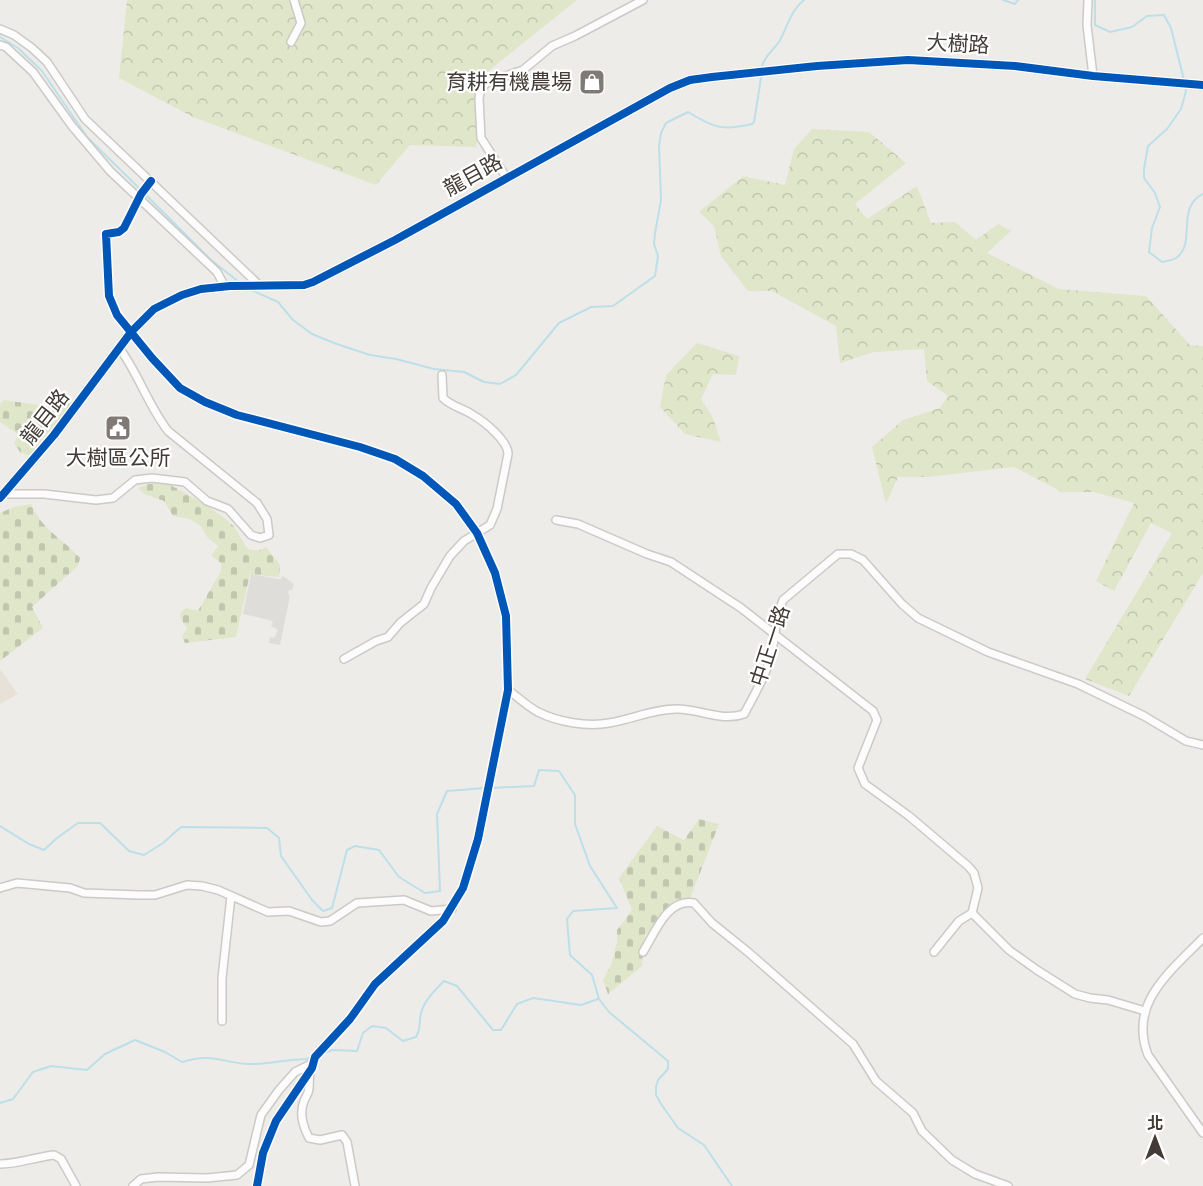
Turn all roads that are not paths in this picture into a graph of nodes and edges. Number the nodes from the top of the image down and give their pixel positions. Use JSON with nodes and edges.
{"nodes":[{"id":1,"x":294,"y":0,"type":"edge"},
{"id":2,"x":643,"y":0,"type":"edge"},
{"id":3,"x":1088,"y":0,"type":"edge"},
{"id":4,"x":0,"y":29,"type":"edge"},
{"id":5,"x":8,"y":42,"type":"edge"},
{"id":6,"x":291,"y":42,"type":"dead end"},
{"id":7,"x":1093,"y":76,"type":"junction"},
{"id":8,"x":712,"y":77,"type":"joint"},
{"id":9,"x":1203,"y":84,"type":"edge"},
{"id":10,"x":83,"y":120,"type":"junction"},
{"id":11,"x":72,"y":126,"type":"junction"},
{"id":12,"x":506,"y":177,"type":"junction"},
{"id":13,"x":149,"y":183,"type":"junction"},
{"id":14,"x":140,"y":196,"type":"junction"},
{"id":15,"x":227,"y":286,"type":"junction"},
{"id":16,"x":260,"y":286,"type":"junction"},
{"id":17,"x":132,"y":331,"type":"junction"},
{"id":18,"x":120,"y":349,"type":"junction"},
{"id":19,"x":442,"y":375,"type":"dead end"},
{"id":20,"x":3,"y":496,"type":"edge"},
{"id":21,"x":556,"y":520,"type":"dead end"},
{"id":22,"x":477,"y":533,"type":"junction"},
{"id":23,"x":775,"y":635,"type":"junction"},
{"id":24,"x":344,"y":659,"type":"dead end"},
{"id":25,"x":508,"y":690,"type":"junction"},
{"id":26,"x":1203,"y":745,"type":"edge"},
{"id":27,"x":0,"y":888,"type":"edge"},
{"id":28,"x":231,"y":896,"type":"junction"},
{"id":29,"x":452,"y":909,"type":"junction"},
{"id":30,"x":972,"y":913,"type":"junction"},
{"id":31,"x":1203,"y":938,"type":"edge"},
{"id":32,"x":643,"y":952,"type":"dead end"},
{"id":33,"x":934,"y":952,"type":"dead end"},
{"id":34,"x":1145,"y":1011,"type":"junction"},
{"id":35,"x":222,"y":1021,"type":"dead end"},
{"id":36,"x":313,"y":1063,"type":"junction"},
{"id":37,"x":306,"y":1077,"type":"dead end"},
{"id":38,"x":1203,"y":1133,"type":"edge"},
{"id":39,"x":0,"y":1164,"type":"edge"},
{"id":40,"x":76,"y":1186,"type":"edge"},
{"id":41,"x":133,"y":1186,"type":"edge"},
{"id":42,"x":256,"y":1186,"type":"edge"},
{"id":43,"x":355,"y":1186,"type":"edge"},
{"id":44,"x":1008,"y":1186,"type":"edge"}],
"edges":[{"from":1,"to":6,"type":"street"},
{"from":2,"to":12,"type":"street"},
{"from":3,"to":7,"type":"street"},
{"from":4,"to":5,"type":"street"},
{"from":5,"to":10,"type":"street"},
{"from":5,"to":11,"type":"street"},
{"from":7,"to":8,"type":"street","name":"大樹路"},
{"from":7,"to":9,"type":"street","name":"大樹路"},
{"from":8,"to":12,"type":"street","name":"龍目路"},
{"from":10,"to":11,"type":"street"},
{"from":10,"to":13,"type":"street"},
{"from":11,"to":14,"type":"street"},
{"from":12,"to":16,"type":"street","name":"龍目路"},
{"from":13,"to":14,"type":"street"},
{"from":13,"to":16,"type":"street"},
{"from":14,"to":15,"type":"street"},
{"from":14,"to":17,"type":"street"},
{"from":15,"to":16,"type":"street","name":"龍目路"},
{"from":15,"to":17,"type":"street","name":"龍目路"},
{"from":17,"to":18,"type":"street","name":"龍目路"},
{"from":17,"to":22,"type":"street"},
{"from":18,"to":20,"type":"street","name":"龍目路"},
{"from":18,"to":20,"type":"street"},
{"from":19,"to":22,"type":"street"},
{"from":21,"to":23,"type":"street"},
{"from":22,"to":24,"type":"street"},
{"from":22,"to":25,"type":"street"},
{"from":23,"to":25,"type":"street","name":"中正一路"},
{"from":23,"to":26,"type":"street","name":"中正一路"},
{"from":23,"to":30,"type":"street"},
{"from":25,"to":29,"type":"street"},
{"from":27,"to":28,"type":"street"},
{"from":28,"to":29,"type":"street"},
{"from":28,"to":35,"type":"street"},
{"from":29,"to":36,"type":"street"},
{"from":30,"to":33,"type":"street"},
{"from":30,"to":34,"type":"street"},
{"from":31,"to":34,"type":"street"},
{"from":32,"to":44,"type":"street"},
{"from":34,"to":38,"type":"street"},
{"from":36,"to":41,"type":"street"},
{"from":36,"to":43,"type":"street"},
{"from":37,"to":42,"type":"street"},
{"from":39,"to":40,"type":"street"}]}
